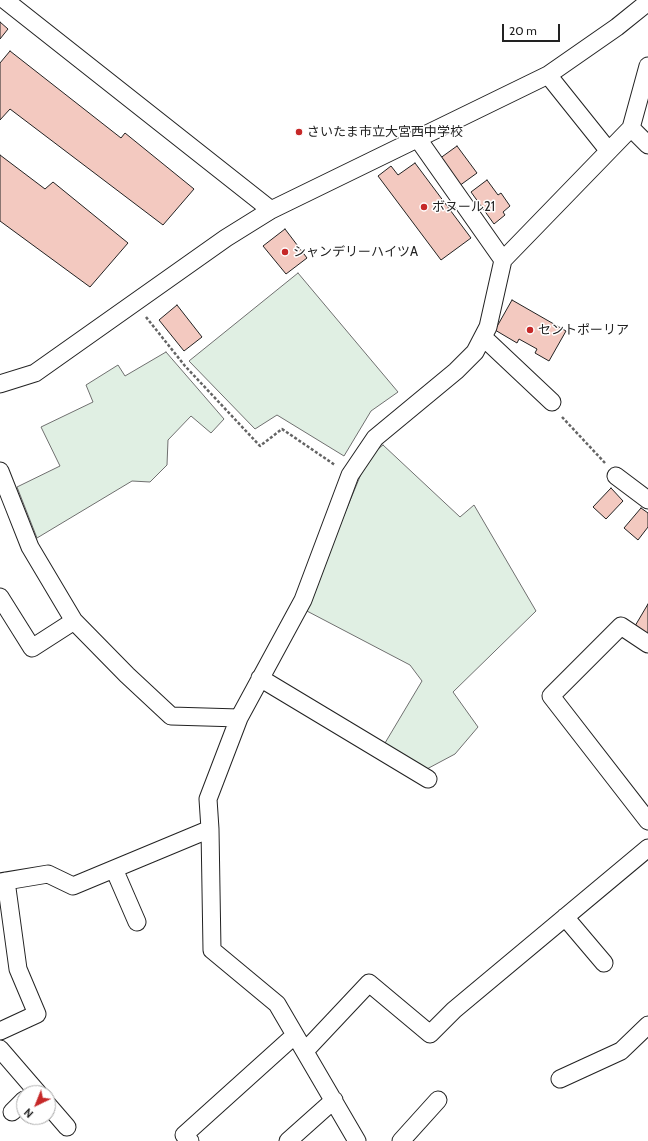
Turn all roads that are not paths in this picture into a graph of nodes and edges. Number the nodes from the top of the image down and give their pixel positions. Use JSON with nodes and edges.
{"nodes":[{"id":1,"x":5,"y":0,"type":"edge"},
{"id":2,"x":647,"y":8,"type":"edge"},
{"id":3,"x":648,"y":66,"type":"edge"},
{"id":4,"x":548,"y":75,"type":"junction"},
{"id":5,"x":631,"y":128,"type":"junction"},
{"id":6,"x":418,"y":139,"type":"junction"},
{"id":7,"x":648,"y":145,"type":"edge"},
{"id":8,"x":608,"y":150,"type":"junction"},
{"id":9,"x":271,"y":210,"type":"junction"},
{"id":10,"x":504,"y":260,"type":"junction"},
{"id":11,"x":483,"y":337,"type":"junction"},
{"id":12,"x":0,"y":384,"type":"edge"},
{"id":13,"x":552,"y":402,"type":"road end"},
{"id":14,"x":0,"y":471,"type":"edge"},
{"id":15,"x":616,"y":476,"type":"road end"},
{"id":16,"x":648,"y":500,"type":"edge"},
{"id":17,"x":0,"y":596,"type":"edge"},
{"id":18,"x":74,"y":621,"type":"junction"},
{"id":19,"x":648,"y":644,"type":"edge"},
{"id":20,"x":260,"y":678,"type":"junction"},
{"id":21,"x":239,"y":718,"type":"junction"},
{"id":22,"x":428,"y":779,"type":"dead end"},
{"id":23,"x":648,"y":821,"type":"edge"},
{"id":24,"x":210,"y":829,"type":"junction"},
{"id":25,"x":645,"y":856,"type":"edge"},
{"id":26,"x":114,"y":869,"type":"junction"},
{"id":27,"x":3,"y":881,"type":"edge"},
{"id":28,"x":565,"y":917,"type":"junction"},
{"id":29,"x":137,"y":922,"type":"dead end"},
{"id":30,"x":604,"y":963,"type":"dead end"},
{"id":31,"x":648,"y":1025,"type":"edge"},
{"id":32,"x":0,"y":1031,"type":"edge"},
{"id":33,"x":295,"y":1035,"type":"junction"},
{"id":34,"x":0,"y":1049,"type":"edge"},
{"id":35,"x":305,"y":1051,"type":"junction"},
{"id":36,"x":560,"y":1079,"type":"dead end"},
{"id":37,"x":26,"y":1085,"type":"edge"},
{"id":38,"x":334,"y":1100,"type":"junction"},
{"id":39,"x":438,"y":1100,"type":"dead end"},
{"id":40,"x":16,"y":1108,"type":"edge"},
{"id":41,"x":12,"y":1112,"type":"dead end"},
{"id":42,"x":56,"y":1115,"type":"edge"},
{"id":43,"x":67,"y":1128,"type":"dead end"},
{"id":44,"x":184,"y":1139,"type":"edge"},
{"id":45,"x":288,"y":1141,"type":"edge"},
{"id":46,"x":357,"y":1141,"type":"edge"},
{"id":47,"x":401,"y":1141,"type":"edge"}],
"edges":[{"from":1,"to":9,"type":"street"},
{"from":2,"to":4,"type":"street"},
{"from":3,"to":5,"type":"street"},
{"from":4,"to":6,"type":"street"},
{"from":4,"to":8,"type":"street"},
{"from":5,"to":7,"type":"street"},
{"from":5,"to":8,"type":"street"},
{"from":6,"to":9,"type":"street"},
{"from":6,"to":10,"type":"street"},
{"from":8,"to":10,"type":"street"},
{"from":9,"to":12,"type":"street"},
{"from":10,"to":11,"type":"street"},
{"from":11,"to":13,"type":"street"},
{"from":11,"to":20,"type":"street"},
{"from":14,"to":18,"type":"street"},
{"from":15,"to":16,"type":"street"},
{"from":17,"to":18,"type":"street"},
{"from":18,"to":21,"type":"street"},
{"from":19,"to":23,"type":"street"},
{"from":20,"to":21,"type":"street"},
{"from":20,"to":22,"type":"street"},
{"from":21,"to":24,"type":"street"},
{"from":24,"to":26,"type":"street"},
{"from":24,"to":33,"type":"street"},
{"from":25,"to":28,"type":"street"},
{"from":26,"to":27,"type":"street"},
{"from":26,"to":29,"type":"street"},
{"from":27,"to":32,"type":"street"},
{"from":28,"to":30,"type":"street"},
{"from":28,"to":35,"type":"street"},
{"from":31,"to":36,"type":"street"},
{"from":33,"to":35,"type":"street"},
{"from":33,"to":44,"type":"street"},
{"from":34,"to":37,"type":"street"},
{"from":35,"to":38,"type":"street"},
{"from":38,"to":45,"type":"street"},
{"from":38,"to":46,"type":"street"},
{"from":39,"to":47,"type":"street"},
{"from":40,"to":41,"type":"street"},
{"from":42,"to":43,"type":"street"}]}
